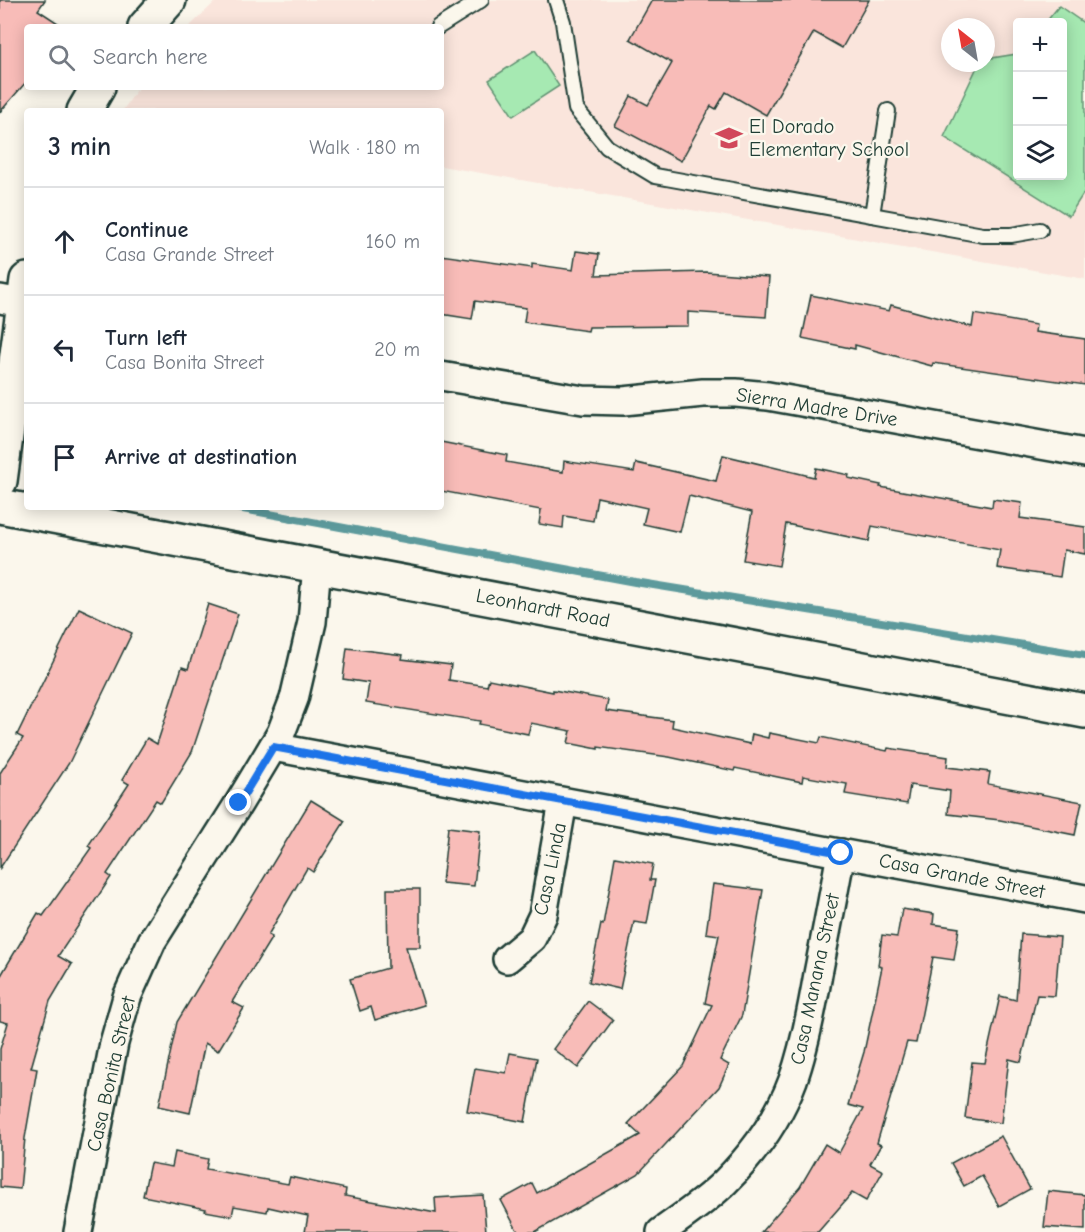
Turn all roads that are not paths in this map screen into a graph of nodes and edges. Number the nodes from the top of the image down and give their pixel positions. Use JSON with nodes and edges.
{"nodes":[{"id":1,"x":169,"y":0,"type":"edge"},
{"id":2,"x":481,"y":0,"type":"edge"},
{"id":3,"x":556,"y":0,"type":"edge"},
{"id":4,"x":148,"y":24,"type":"edge"},
{"id":5,"x":443,"y":24,"type":"edge"},
{"id":6,"x":96,"y":90,"type":"edge"},
{"id":7,"x":86,"y":108,"type":"edge"},
{"id":8,"x":888,"y":111,"type":"dead end"},
{"id":9,"x":872,"y":215,"type":"junction"},
{"id":10,"x":1040,"y":231,"type":"dead end"},
{"id":11,"x":19,"y":296,"type":"edge"},
{"id":12,"x":444,"y":377,"type":"edge"},
{"id":13,"x":1085,"y":453,"type":"edge"},
{"id":14,"x":0,"y":481,"type":"edge"},
{"id":15,"x":0,"y":506,"type":"edge"},
{"id":16,"x":317,"y":565,"type":"junction"},
{"id":17,"x":1085,"y":711,"type":"edge"},
{"id":18,"x":273,"y":747,"type":"junction"},
{"id":19,"x":563,"y":802,"type":"junction"},
{"id":20,"x":841,"y":853,"type":"junction"},
{"id":21,"x":1085,"y":899,"type":"edge"},
{"id":22,"x":507,"y":959,"type":"dead end"},
{"id":23,"x":78,"y":1232,"type":"edge"},
{"id":24,"x":661,"y":1232,"type":"edge"}],
"edges":[{"from":1,"to":4,"type":"street"},
{"from":2,"to":5,"type":"lane"},
{"from":3,"to":9,"type":"lane"},
{"from":6,"to":7,"type":"street"},
{"from":8,"to":9,"type":"lane"},
{"from":9,"to":10,"type":"lane"},
{"from":11,"to":14,"type":"street"},
{"from":12,"to":13,"type":"street","name":"Sierra Madre Drive"},
{"from":15,"to":16,"type":"street","name":"Leonhardt Road"},
{"from":16,"to":17,"type":"street","name":"Leonhardt Road"},
{"from":16,"to":18,"type":"street","name":"Casa Bonita Street"},
{"from":18,"to":19,"type":"street","name":"Casa Grande Street"},
{"from":18,"to":23,"type":"street","name":"Casa Bonita Street"},
{"from":19,"to":20,"type":"street","name":"Casa Grande Street"},
{"from":19,"to":22,"type":"street","name":"Casa Linda"},
{"from":20,"to":21,"type":"street","name":"Casa Grande Street"},
{"from":20,"to":24,"type":"street","name":"Casa Manana Street"}]}
